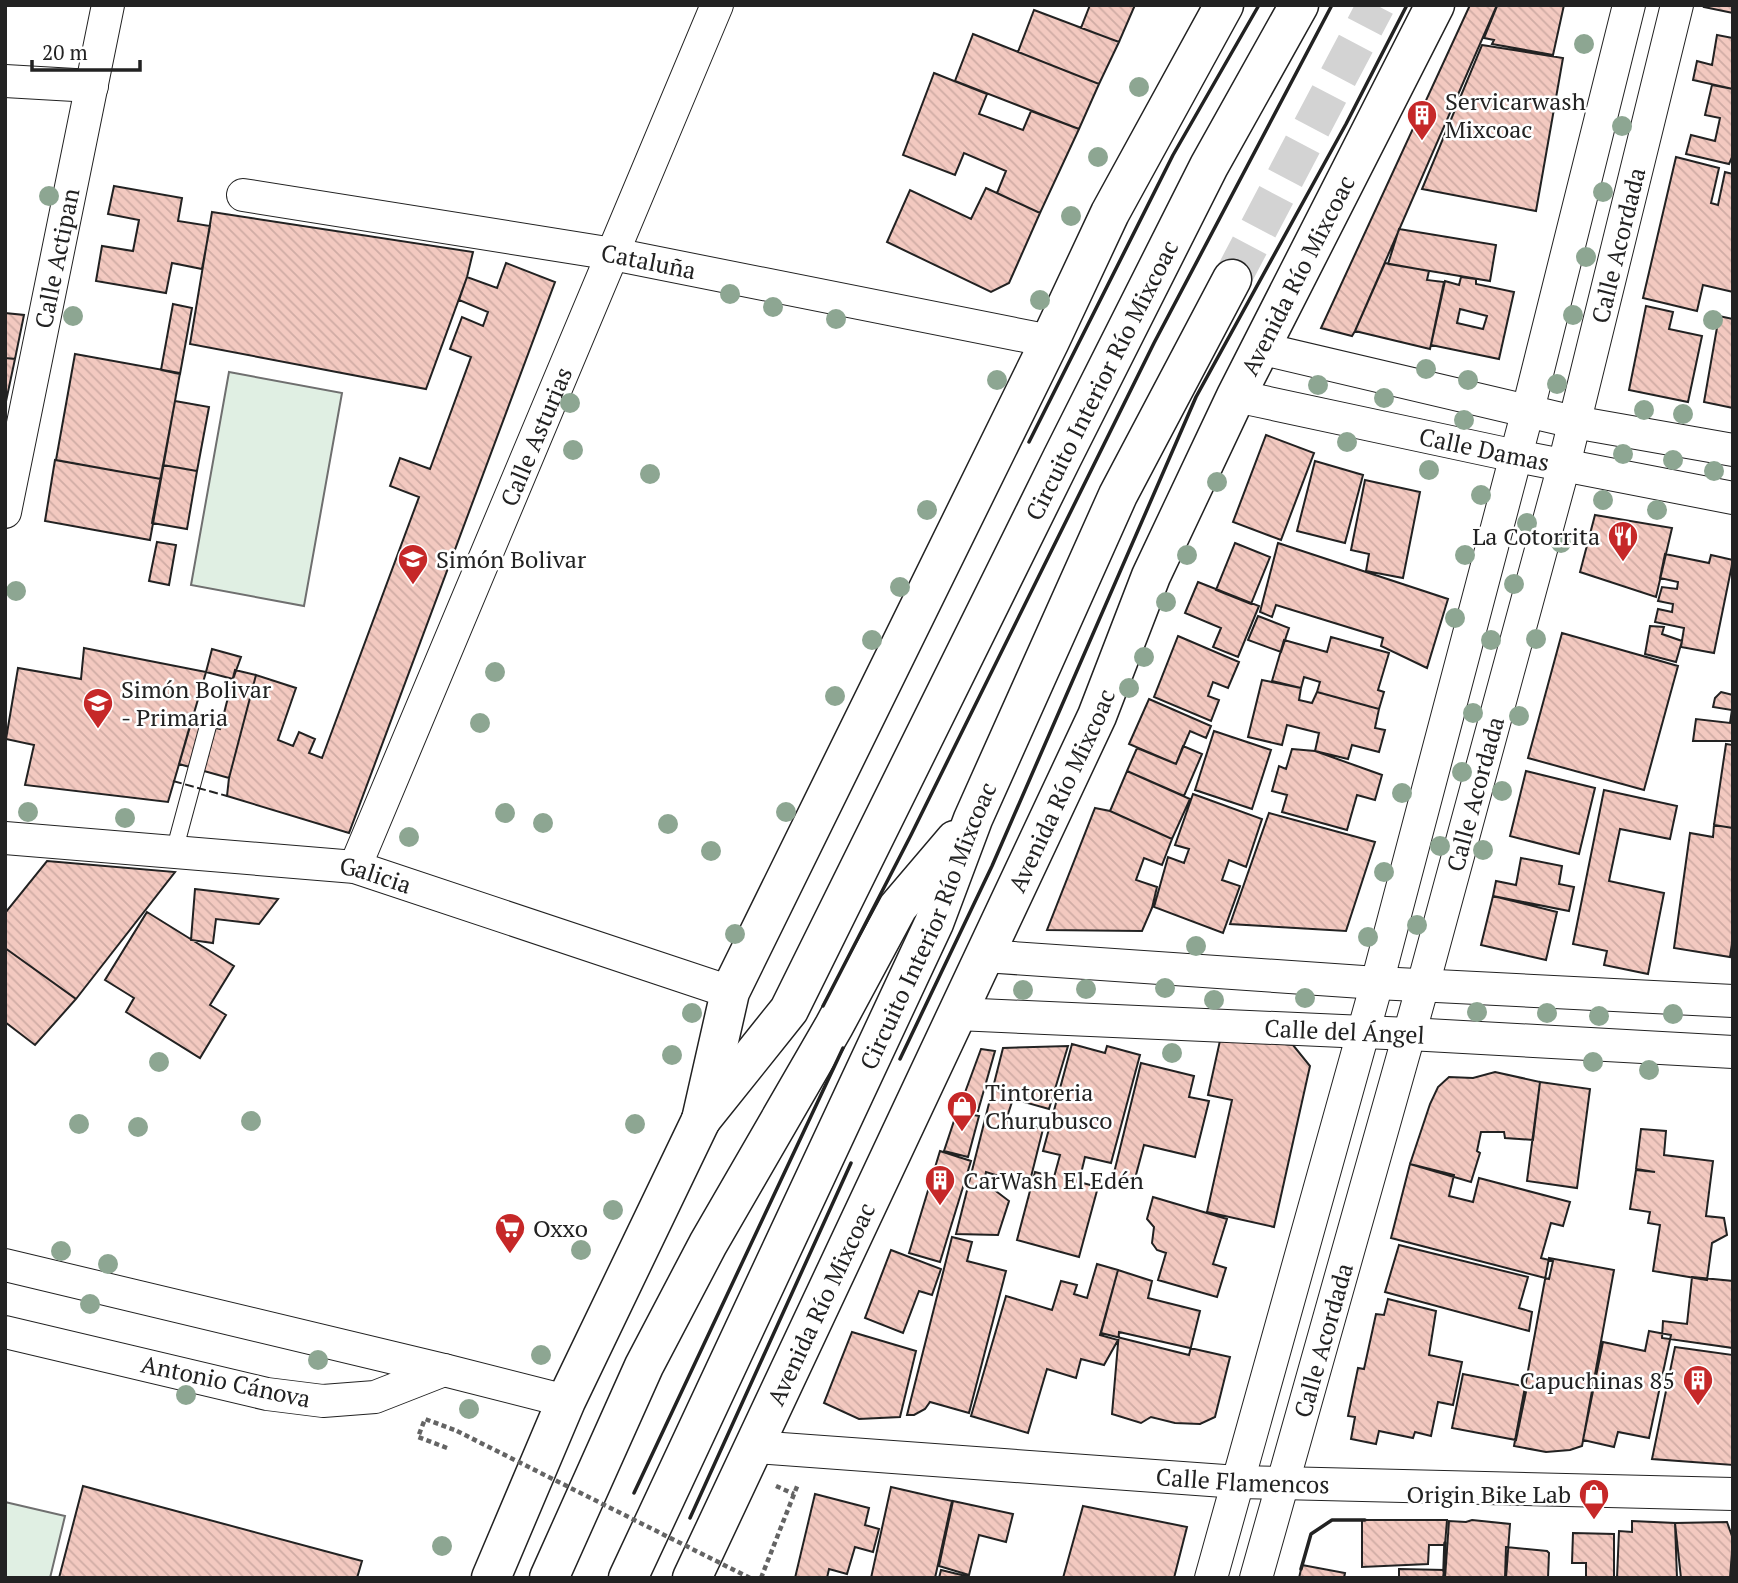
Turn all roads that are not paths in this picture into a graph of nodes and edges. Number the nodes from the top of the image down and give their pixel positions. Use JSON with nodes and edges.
{"nodes":[{"id":1,"x":108,"y":5,"type":"edge"},
{"id":2,"x":717,"y":5,"type":"edge"},
{"id":3,"x":1224,"y":5,"type":"edge"},
{"id":4,"x":1298,"y":5,"type":"edge"},
{"id":5,"x":1435,"y":5,"type":"edge"},
{"id":6,"x":1629,"y":5,"type":"edge"},
{"id":7,"x":1677,"y":5,"type":"edge"},
{"id":8,"x":5,"y":81,"type":"edge"},
{"id":9,"x":92,"y":86,"type":"junction"},
{"id":10,"x":243,"y":195,"type":"dead end"},
{"id":11,"x":613,"y":254,"type":"junction"},
{"id":12,"x":1232,"y":279,"type":"tunnel mouth"},
{"id":13,"x":1050,"y":341,"type":"junction"},
{"id":14,"x":1259,"y":348,"type":"junction"},
{"id":15,"x":1236,"y":396,"type":"junction"},
{"id":16,"x":1528,"y":410,"type":"junction"},
{"id":17,"x":1574,"y":422,"type":"junction"},
{"id":18,"x":1733,"y":450,"type":"edge"},
{"id":19,"x":1516,"y":456,"type":"junction"},
{"id":20,"x":1564,"y":465,"type":"junction"},
{"id":21,"x":1733,"y":498,"type":"edge"},
{"id":22,"x":6,"y":504,"type":"edge"},
{"id":23,"x":208,"y":726,"type":"dead end"},
{"id":24,"x":973,"y":819,"type":"junction"},
{"id":25,"x":5,"y":838,"type":"edge"},
{"id":26,"x":174,"y":852,"type":"junction"},
{"id":27,"x":355,"y":867,"type":"junction"},
{"id":28,"x":984,"y":956,"type":"junction"},
{"id":29,"x":1377,"y":983,"type":"junction"},
{"id":30,"x":1423,"y":985,"type":"junction"},
{"id":31,"x":730,"y":992,"type":"junction"},
{"id":32,"x":1733,"y":1001,"type":"edge"},
{"id":33,"x":957,"y":1014,"type":"junction"},
{"id":34,"x":1364,"y":1032,"type":"junction"},
{"id":35,"x":1409,"y":1034,"type":"junction"},
{"id":36,"x":1733,"y":1052,"type":"edge"},
{"id":37,"x":701,"y":1120,"type":"junction"},
{"id":38,"x":5,"y":1265,"type":"edge"},
{"id":39,"x":5,"y":1332,"type":"edge"},
{"id":40,"x":444,"y":1370,"type":"junction"},
{"id":41,"x":566,"y":1401,"type":"junction"},
{"id":42,"x":754,"y":1447,"type":"junction"},
{"id":43,"x":1283,"y":1481,"type":"junction"},
{"id":44,"x":1238,"y":1482,"type":"junction"},
{"id":45,"x":1733,"y":1494,"type":"edge"},
{"id":46,"x":491,"y":1578,"type":"edge"},
{"id":47,"x":549,"y":1578,"type":"edge"},
{"id":48,"x":628,"y":1578,"type":"edge"},
{"id":49,"x":692,"y":1578,"type":"edge"},
{"id":50,"x":1211,"y":1578,"type":"edge"},
{"id":51,"x":1256,"y":1578,"type":"edge"}],
"edges":[{"from":1,"to":9,"type":"street","name":"Calle Actipan"},
{"from":2,"to":11,"type":"street","name":"Calle Asturias"},
{"from":3,"to":13,"type":"main road"},
{"from":4,"to":37,"type":"main road","name":"Circuito Interior Río Mixcoac"},
{"from":5,"to":14,"type":"main road","name":"Avenida Río Mixcoac"},
{"from":6,"to":16,"type":"street","name":"Calle Acordada"},
{"from":7,"to":17,"type":"street","name":"Calle Acordada"},
{"from":8,"to":9,"type":"street"},
{"from":9,"to":22,"type":"street","name":"Calle Actipan"},
{"from":10,"to":11,"type":"street","name":"Cataluña"},
{"from":11,"to":13,"type":"street","name":"Cataluña"},
{"from":11,"to":27,"type":"street","name":"Calle Asturias"},
{"from":12,"to":24,"type":"main road","name":"Circuito Interior Río Mixcoac"},
{"from":13,"to":31,"type":"main road"},
{"from":14,"to":15,"type":"main road","name":"Avenida Río Mixcoac"},
{"from":14,"to":16,"type":"street","name":"Calle Damas"},
{"from":15,"to":19,"type":"street","name":"Calle Damas"},
{"from":15,"to":28,"type":"main road","name":"Avenida Río Mixcoac"},
{"from":16,"to":17,"type":"street","name":"Calle Damas"},
{"from":16,"to":19,"type":"street","name":"Calle Acordada"},
{"from":17,"to":18,"type":"street","name":"Calle Damas"},
{"from":17,"to":20,"type":"street","name":"Calle Acordada"},
{"from":19,"to":20,"type":"street","name":"Calle Damas"},
{"from":19,"to":29,"type":"street","name":"Calle Acordada"},
{"from":20,"to":21,"type":"street","name":"Calle Damas"},
{"from":20,"to":30,"type":"street","name":"Calle Acordada"},
{"from":23,"to":26,"type":"lane"},
{"from":24,"to":47,"type":"main road"},
{"from":24,"to":48,"type":"main road","name":"Circuito Interior Río Mixcoac"},
{"from":25,"to":26,"type":"street","name":"Galicia"},
{"from":26,"to":27,"type":"street","name":"Galicia"},
{"from":27,"to":31,"type":"street","name":"Galicia"},
{"from":28,"to":29,"type":"street","name":"Calle del Ángel"},
{"from":28,"to":33,"type":"main road","name":"Avenida Río Mixcoac"},
{"from":29,"to":30,"type":"street","name":"Calle del Ángel"},
{"from":29,"to":34,"type":"street","name":"Calle Acordada"},
{"from":30,"to":32,"type":"street","name":"Calle del Ángel"},
{"from":30,"to":35,"type":"street","name":"Calle Acordada"},
{"from":31,"to":37,"type":"main road"},
{"from":33,"to":34,"type":"street","name":"Calle del Ángel"},
{"from":33,"to":42,"type":"main road","name":"Avenida Río Mixcoac"},
{"from":34,"to":35,"type":"street","name":"Calle del Ángel"},
{"from":34,"to":44,"type":"street","name":"Calle Acordada"},
{"from":35,"to":36,"type":"street","name":"Calle del Ángel"},
{"from":35,"to":43,"type":"street","name":"Calle Acordada"},
{"from":37,"to":41,"type":"main road"},
{"from":38,"to":40,"type":"street"},
{"from":39,"to":40,"type":"street","name":"Antonio Cánova"},
{"from":40,"to":41,"type":"street"},
{"from":41,"to":46,"type":"main road"},
{"from":42,"to":44,"type":"street","name":"Calle Flamencos"},
{"from":42,"to":49,"type":"main road","name":"Avenida Río Mixcoac"},
{"from":43,"to":44,"type":"street","name":"Calle Flamencos"},
{"from":43,"to":45,"type":"street","name":"Calle Flamencos"},
{"from":43,"to":51,"type":"street","name":"Calle Acordada"},
{"from":44,"to":50,"type":"street","name":"Calle Acordada"}]}
